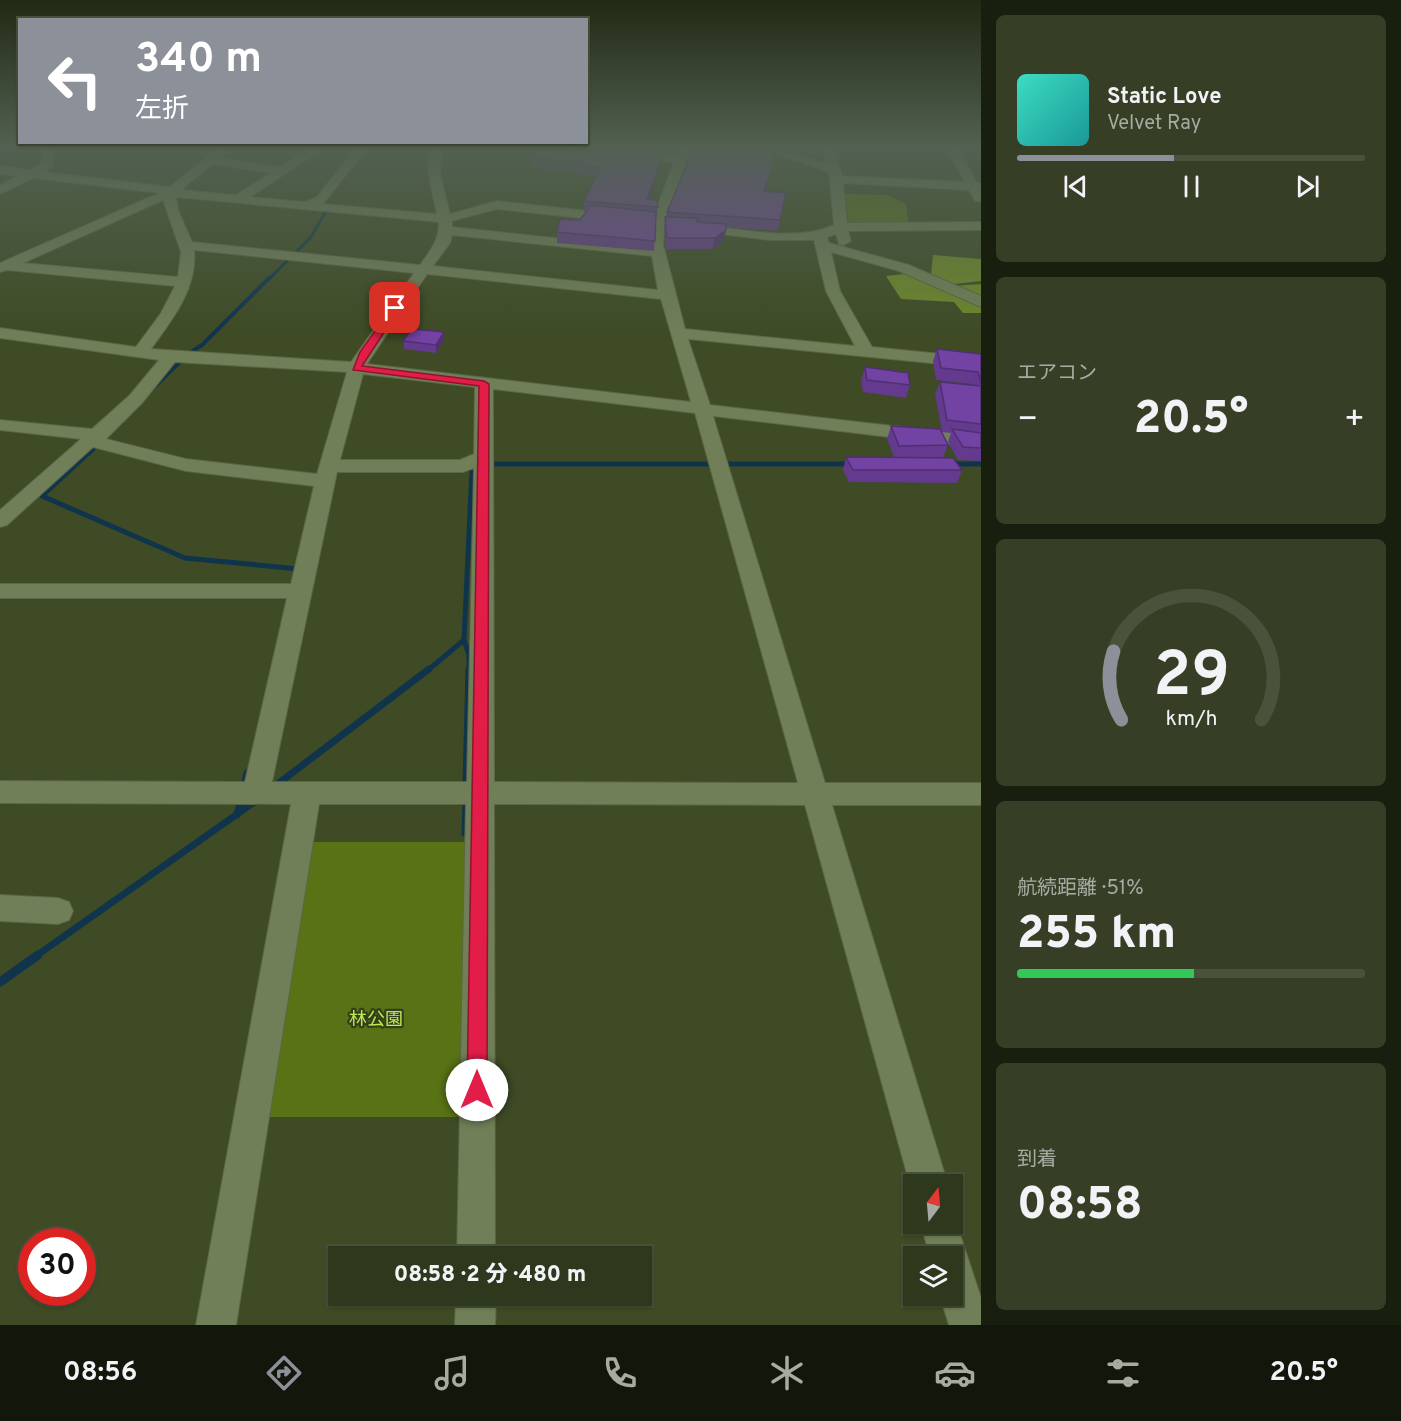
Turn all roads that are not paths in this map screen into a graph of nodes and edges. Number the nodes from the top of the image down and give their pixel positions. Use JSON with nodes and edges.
{"nodes":[{"id":1,"x":133,"y":209,"type":"edge"},
{"id":2,"x":170,"y":209,"type":"edge"},
{"id":3,"x":319,"y":209,"type":"edge"},
{"id":4,"x":442,"y":209,"type":"edge"},
{"id":5,"x":487,"y":209,"type":"edge"},
{"id":6,"x":533,"y":209,"type":"edge"},
{"id":7,"x":653,"y":209,"type":"edge"},
{"id":8,"x":839,"y":209,"type":"edge"},
{"id":9,"x":646,"y":221,"type":"junction"},
{"id":10,"x":447,"y":225,"type":"junction"},
{"id":11,"x":981,"y":226,"type":"edge"},
{"id":12,"x":841,"y":227,"type":"junction"},
{"id":13,"x":821,"y":241,"type":"junction"},
{"id":14,"x":186,"y":245,"type":"junction"},
{"id":15,"x":845,"y":251,"type":"junction"},
{"id":16,"x":658,"y":253,"type":"junction"},
{"id":17,"x":2,"y":266,"type":"edge"},
{"id":18,"x":423,"y":272,"type":"junction"},
{"id":19,"x":184,"y":282,"type":"junction"},
{"id":20,"x":981,"y":284,"type":"edge"},
{"id":21,"x":953,"y":286,"type":"junction"},
{"id":22,"x":667,"y":295,"type":"junction"},
{"id":23,"x":981,"y":302,"type":"edge"},
{"id":24,"x":0,"y":333,"type":"edge"},
{"id":25,"x":679,"y":333,"type":"junction"},
{"id":26,"x":866,"y":351,"type":"junction"},
{"id":27,"x":140,"y":353,"type":"junction"},
{"id":28,"x":171,"y":357,"type":"junction"},
{"id":29,"x":981,"y":363,"type":"edge"},
{"id":30,"x":356,"y":368,"type":"junction"},
{"id":31,"x":484,"y":384,"type":"junction"},
{"id":32,"x":704,"y":411,"type":"junction"},
{"id":33,"x":0,"y":424,"type":"edge"},
{"id":34,"x":95,"y":438,"type":"junction"},
{"id":35,"x":981,"y":442,"type":"edge"},
{"id":36,"x":482,"y":457,"type":"junction"},
{"id":37,"x":327,"y":473,"type":"junction"},
{"id":38,"x":0,"y":521,"type":"edge"},
{"id":39,"x":0,"y":591,"type":"edge"},
{"id":40,"x":300,"y":591,"type":"junction"},
{"id":41,"x":0,"y":792,"type":"edge"},
{"id":42,"x":256,"y":792,"type":"junction"},
{"id":43,"x":307,"y":792,"type":"junction"},
{"id":44,"x":478,"y":792,"type":"junction"},
{"id":45,"x":816,"y":793,"type":"junction"},
{"id":46,"x":981,"y":794,"type":"edge"},
{"id":47,"x":0,"y":908,"type":"edge"},
{"id":48,"x":58,"y":911,"type":"dead end"},
{"id":49,"x":925,"y":1174,"type":"edge"},
{"id":50,"x":476,"y":1246,"type":"edge"},
{"id":51,"x":963,"y":1305,"type":"edge"},
{"id":52,"x":476,"y":1306,"type":"edge"},
{"id":53,"x":216,"y":1325,"type":"edge"},
{"id":54,"x":476,"y":1325,"type":"edge"},
{"id":55,"x":969,"y":1325,"type":"edge"}],
"edges":[{"from":1,"to":17,"type":"street"},
{"from":2,"to":14,"type":"street"},
{"from":3,"to":10,"type":"street"},
{"from":4,"to":10,"type":"street"},
{"from":5,"to":10,"type":"street"},
{"from":6,"to":9,"type":"street"},
{"from":7,"to":9,"type":"street"},
{"from":8,"to":12,"type":"street"},
{"from":9,"to":13,"type":"street"},
{"from":9,"to":16,"type":"street"},
{"from":10,"to":16,"type":"street"},
{"from":10,"to":18,"type":"street"},
{"from":11,"to":12,"type":"street"},
{"from":12,"to":13,"type":"street"},
{"from":12,"to":15,"type":"street"},
{"from":13,"to":15,"type":"street"},
{"from":13,"to":26,"type":"street"},
{"from":14,"to":18,"type":"street"},
{"from":14,"to":19,"type":"street"},
{"from":15,"to":21,"type":"street"},
{"from":16,"to":22,"type":"street"},
{"from":17,"to":19,"type":"street"},
{"from":18,"to":22,"type":"street"},
{"from":18,"to":30,"type":"street"},
{"from":19,"to":27,"type":"street"},
{"from":20,"to":21,"type":"street"},
{"from":21,"to":23,"type":"street"},
{"from":22,"to":25,"type":"street"},
{"from":24,"to":27,"type":"street"},
{"from":25,"to":26,"type":"street"},
{"from":25,"to":32,"type":"street"},
{"from":26,"to":29,"type":"street"},
{"from":27,"to":28,"type":"street"},
{"from":28,"to":30,"type":"street"},
{"from":28,"to":34,"type":"street"},
{"from":30,"to":31,"type":"street"},
{"from":30,"to":37,"type":"street"},
{"from":31,"to":32,"type":"street"},
{"from":31,"to":36,"type":"street"},
{"from":32,"to":35,"type":"street"},
{"from":32,"to":45,"type":"street"},
{"from":33,"to":34,"type":"street"},
{"from":34,"to":37,"type":"street"},
{"from":34,"to":38,"type":"street"},
{"from":36,"to":37,"type":"street"},
{"from":36,"to":44,"type":"street"},
{"from":37,"to":40,"type":"street"},
{"from":39,"to":40,"type":"street"},
{"from":40,"to":42,"type":"street"},
{"from":41,"to":42,"type":"street"},
{"from":42,"to":43,"type":"street"},
{"from":43,"to":44,"type":"street"},
{"from":43,"to":53,"type":"street"},
{"from":44,"to":45,"type":"street"},
{"from":44,"to":50,"type":"street"},
{"from":45,"to":46,"type":"street"},
{"from":45,"to":49,"type":"street"},
{"from":47,"to":48,"type":"street"},
{"from":51,"to":55,"type":"street"},
{"from":52,"to":54,"type":"street"}]}
